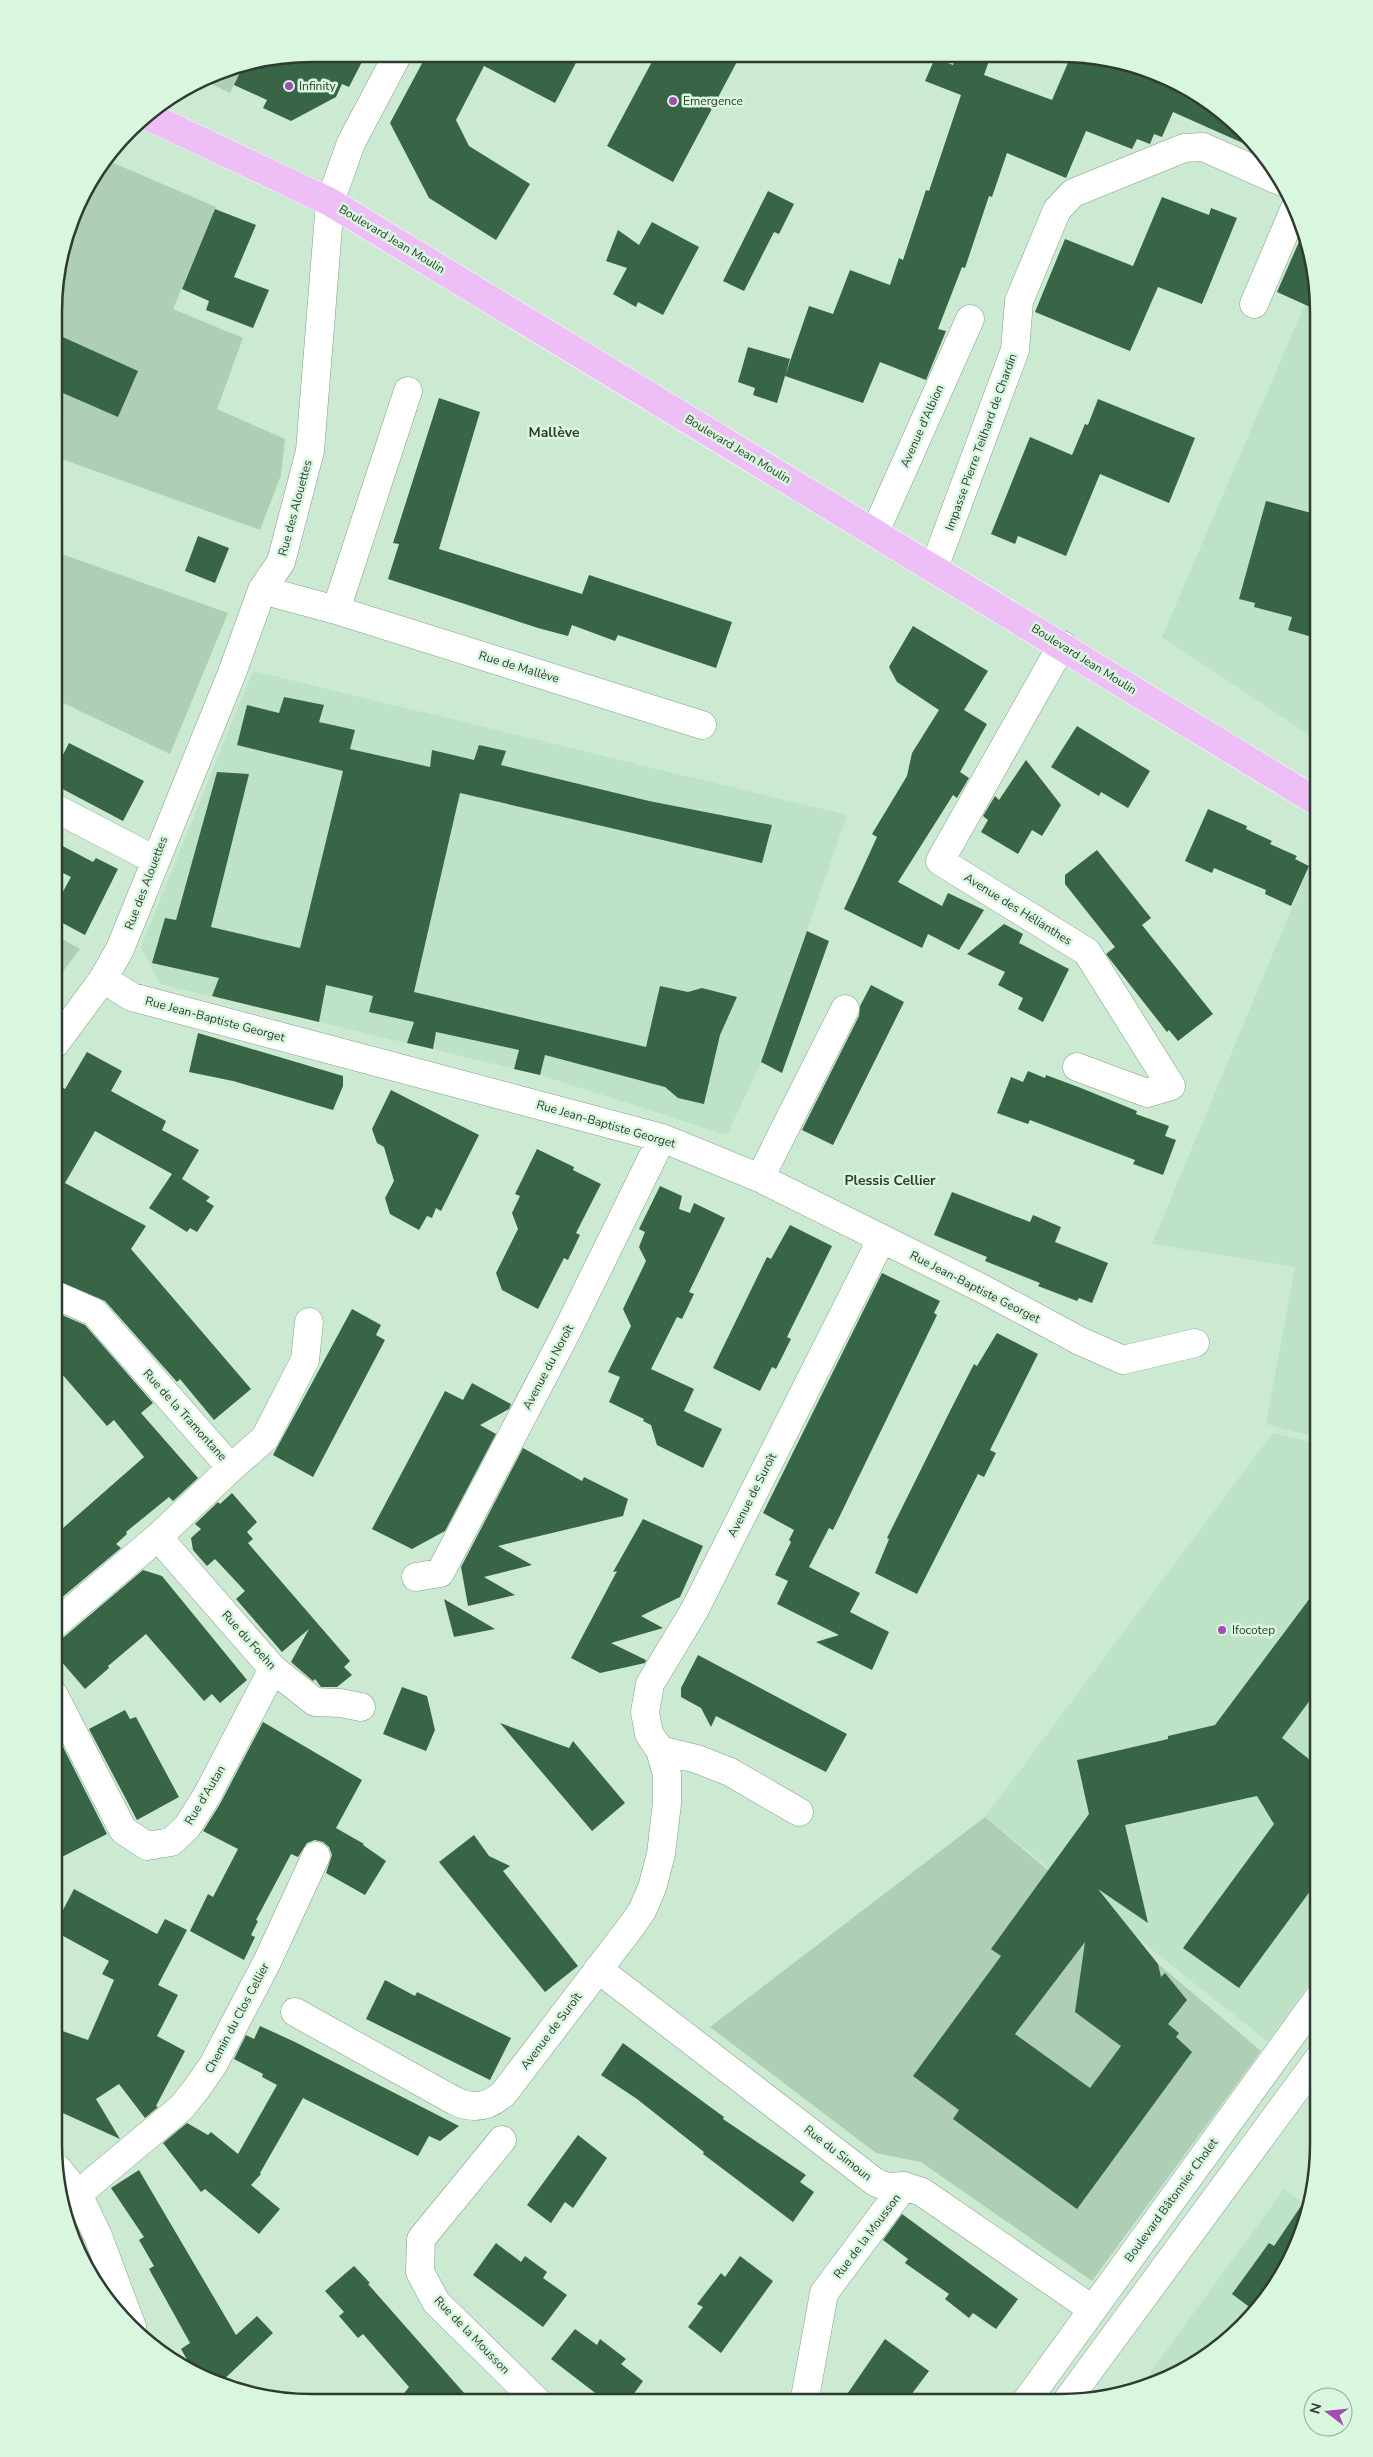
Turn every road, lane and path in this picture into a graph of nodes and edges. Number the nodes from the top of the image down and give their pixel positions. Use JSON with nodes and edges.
{"nodes":[{"id":1,"x":394,"y":62,"type":"edge"},
{"id":2,"x":154,"y":119,"type":"edge"},
{"id":3,"x":1271,"y":177,"type":"edge"},
{"id":4,"x":330,"y":202,"type":"junction"},
{"id":5,"x":1292,"y":216,"type":"edge"},
{"id":6,"x":1254,"y":304,"type":"dead end"},
{"id":7,"x":970,"y":319,"type":"dead end"},
{"id":8,"x":408,"y":390,"type":"dead end"},
{"id":9,"x":875,"y":532,"type":"junction"},
{"id":10,"x":934,"y":568,"type":"junction"},
{"id":11,"x":262,"y":590,"type":"junction"},
{"id":12,"x":336,"y":610,"type":"junction"},
{"id":13,"x":1062,"y":645,"type":"junction"},
{"id":14,"x":702,"y":725,"type":"dead end"},
{"id":15,"x":1310,"y":797,"type":"edge"},
{"id":16,"x":62,"y":812,"type":"edge"},
{"id":17,"x":155,"y":860,"type":"junction"},
{"id":18,"x":104,"y":980,"type":"junction"},
{"id":19,"x":845,"y":1009,"type":"dead end"},
{"id":20,"x":62,"y":1035,"type":"edge"},
{"id":21,"x":1077,"y":1067,"type":"dead end"},
{"id":22,"x":662,"y":1138,"type":"junction"},
{"id":23,"x":760,"y":1178,"type":"junction"},
{"id":24,"x":882,"y":1240,"type":"junction"},
{"id":25,"x":62,"y":1299,"type":"edge"},
{"id":26,"x":309,"y":1322,"type":"dead end"},
{"id":27,"x":1195,"y":1343,"type":"dead end"},
{"id":28,"x":231,"y":1468,"type":"junction"},
{"id":29,"x":158,"y":1537,"type":"junction"},
{"id":30,"x":416,"y":1577,"type":"dead end"},
{"id":31,"x":62,"y":1618,"type":"edge"},
{"id":32,"x":273,"y":1669,"type":"junction"},
{"id":33,"x":361,"y":1707,"type":"dead end"},
{"id":34,"x":62,"y":1711,"type":"edge"},
{"id":35,"x":660,"y":1750,"type":"junction"},
{"id":36,"x":799,"y":1812,"type":"dead end"},
{"id":37,"x":316,"y":1856,"type":"dead end"},
{"id":38,"x":598,"y":1970,"type":"junction"},
{"id":39,"x":1310,"y":2009,"type":"edge"},
{"id":40,"x":295,"y":2012,"type":"dead end"},
{"id":41,"x":1310,"y":2070,"type":"edge"},
{"id":42,"x":502,"y":2140,"type":"dead end"},
{"id":43,"x":65,"y":2179,"type":"edge"},
{"id":44,"x":904,"y":2186,"type":"junction"},
{"id":45,"x":78,"y":2194,"type":"junction"},
{"id":46,"x":1092,"y":2309,"type":"junction"},
{"id":47,"x":126,"y":2311,"type":"edge"},
{"id":48,"x":530,"y":2394,"type":"edge"},
{"id":49,"x":805,"y":2394,"type":"edge"},
{"id":50,"x":1031,"y":2394,"type":"edge"},
{"id":51,"x":1072,"y":2394,"type":"edge"}],
"edges":[{"from":1,"to":4,"type":"street","name":"Rue des Alouettes"},
{"from":2,"to":4,"type":"main road","name":"Boulevard Jean Moulin"},
{"from":3,"to":10,"type":"street","name":"Impasse Pierre Teilhard de Chardin"},
{"from":4,"to":9,"type":"main road","name":"Boulevard Jean Moulin"},
{"from":4,"to":11,"type":"street","name":"Rue des Alouettes"},
{"from":5,"to":6,"type":"street"},
{"from":7,"to":9,"type":"street","name":"Avenue d'Albion"},
{"from":8,"to":12,"type":"street"},
{"from":9,"to":10,"type":"main road","name":"Boulevard Jean Moulin"},
{"from":10,"to":13,"type":"main road","name":"Boulevard Jean Moulin"},
{"from":11,"to":12,"type":"street","name":"Rue de Mallève"},
{"from":11,"to":17,"type":"street","name":"Rue des Alouettes"},
{"from":12,"to":14,"type":"street","name":"Rue de Mallève"},
{"from":13,"to":15,"type":"main road","name":"Boulevard Jean Moulin"},
{"from":13,"to":21,"type":"street","name":"Avenue des Hélianthes"},
{"from":16,"to":17,"type":"street"},
{"from":17,"to":18,"type":"street","name":"Rue des Alouettes"},
{"from":18,"to":20,"type":"street","name":"Rue des Alouettes"},
{"from":18,"to":22,"type":"street","name":"Rue Jean-Baptiste Georget"},
{"from":19,"to":23,"type":"street"},
{"from":22,"to":23,"type":"street","name":"Rue Jean-Baptiste Georget"},
{"from":22,"to":30,"type":"street","name":"Avenue du Noroît"},
{"from":23,"to":24,"type":"street","name":"Rue Jean-Baptiste Georget"},
{"from":24,"to":27,"type":"street","name":"Rue Jean-Baptiste Georget"},
{"from":24,"to":35,"type":"street","name":"Avenue de Suroît"},
{"from":25,"to":28,"type":"street","name":"Rue de la Tramontane"},
{"from":26,"to":28,"type":"street","name":"Rue de la Tramontane"},
{"from":28,"to":29,"type":"street"},
{"from":29,"to":31,"type":"street"},
{"from":29,"to":32,"type":"street","name":"Rue du Foehn"},
{"from":32,"to":33,"type":"street","name":"Rue du Foehn"},
{"from":32,"to":34,"type":"street","name":"Rue d'Autan"},
{"from":35,"to":36,"type":"street"},
{"from":35,"to":38,"type":"street","name":"Avenue de Suroît"},
{"from":37,"to":45,"type":"street","name":"Chemin du Clos Cellier"},
{"from":38,"to":40,"type":"street","name":"Avenue de Suroît"},
{"from":38,"to":44,"type":"street","name":"Rue du Simoun"},
{"from":39,"to":46,"type":"street","name":"Boulevard Bâtonnier Cholet"},
{"from":41,"to":51,"type":"street"},
{"from":42,"to":48,"type":"street","name":"Rue de la Mousson"},
{"from":43,"to":45,"type":"street"},
{"from":44,"to":46,"type":"street","name":"Rue du Simoun"},
{"from":44,"to":49,"type":"street","name":"Rue de la Mousson"},
{"from":45,"to":47,"type":"street"},
{"from":46,"to":50,"type":"street","name":"Boulevard Bâtonnier Cholet"}]}
